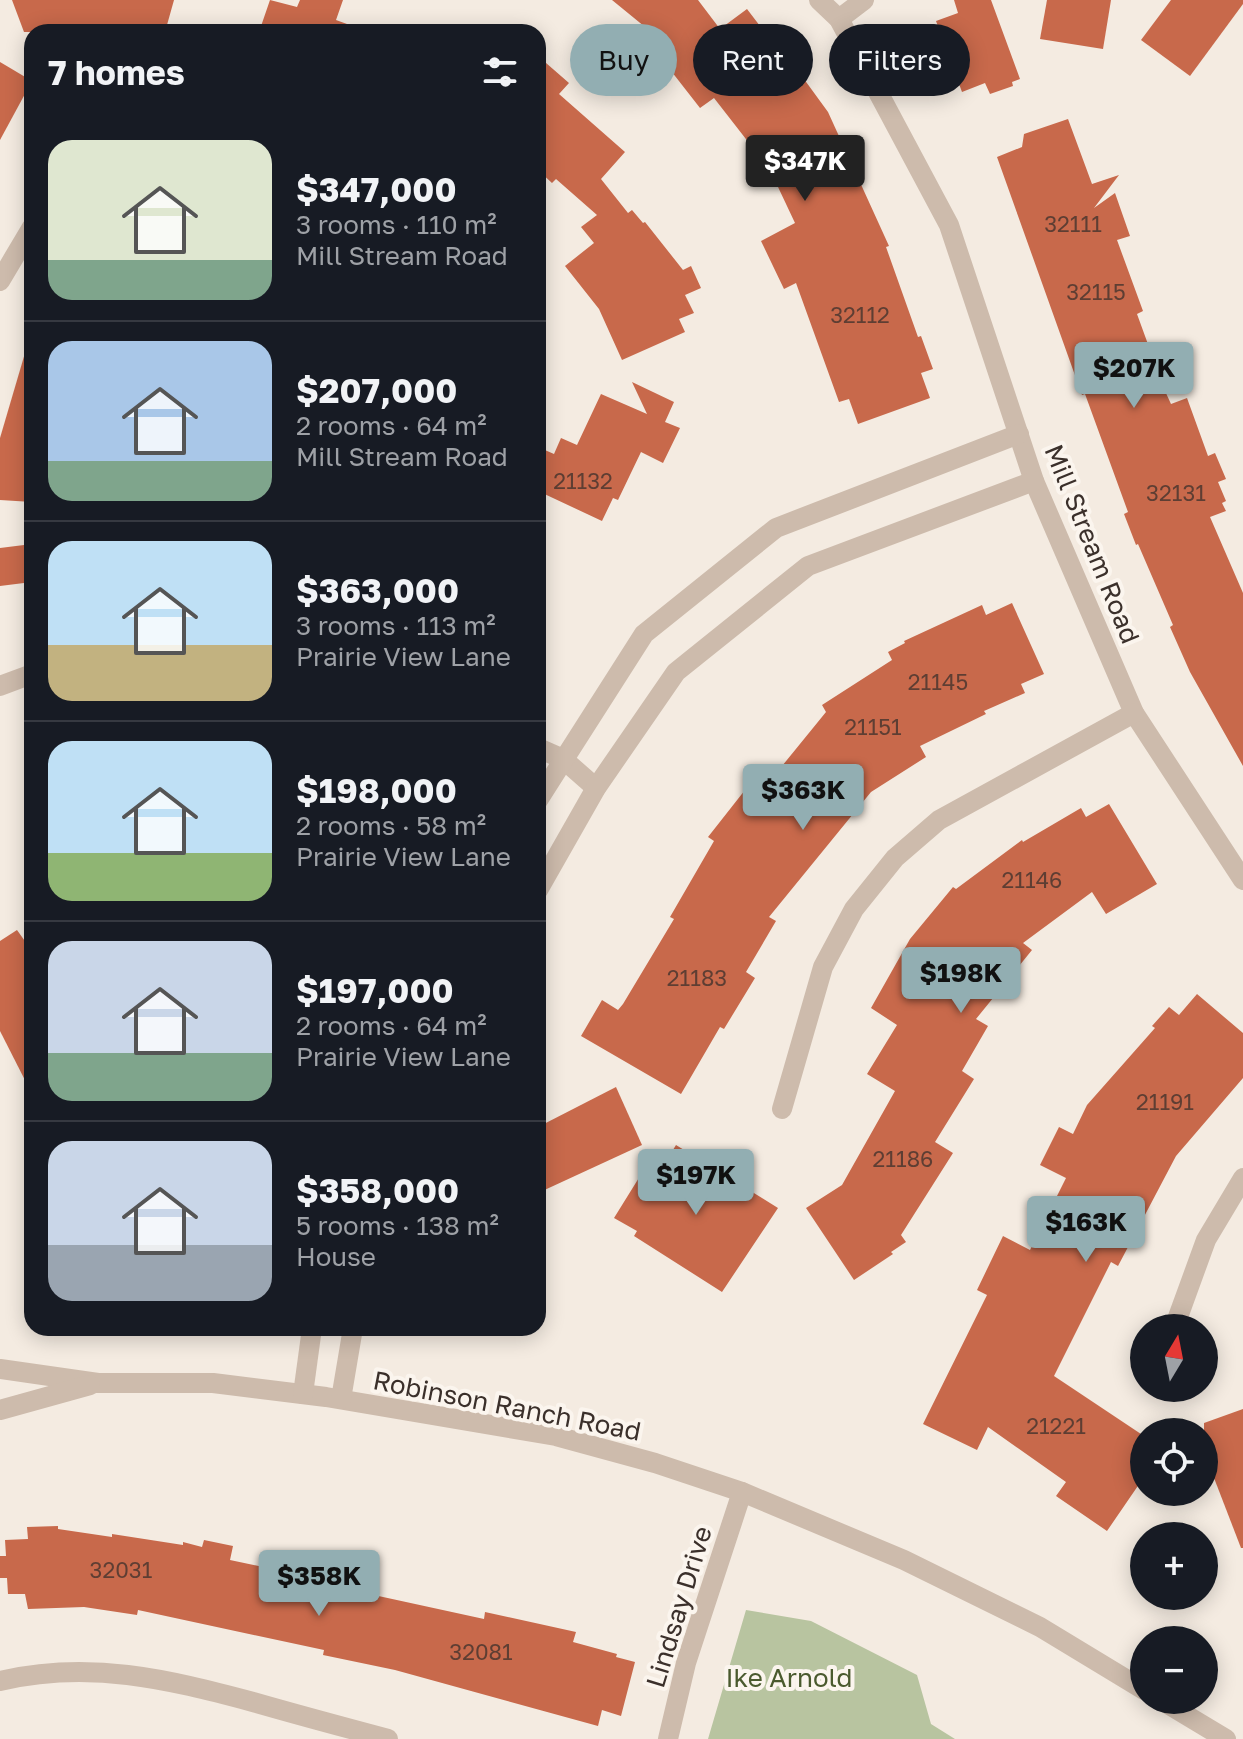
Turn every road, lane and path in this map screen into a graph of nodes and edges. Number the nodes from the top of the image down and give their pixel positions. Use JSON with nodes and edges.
{"nodes":[{"id":1,"x":819,"y":0,"type":"edge"},
{"id":2,"x":864,"y":0,"type":"edge"},
{"id":3,"x":839,"y":19,"type":"junction"},
{"id":4,"x":24,"y":240,"type":"edge"},
{"id":5,"x":0,"y":281,"type":"edge"},
{"id":6,"x":1019,"y":434,"type":"junction"},
{"id":7,"x":1034,"y":481,"type":"junction"},
{"id":8,"x":24,"y":677,"type":"edge"},
{"id":9,"x":0,"y":686,"type":"edge"},
{"id":10,"x":1134,"y":713,"type":"junction"},
{"id":11,"x":546,"y":752,"type":"edge"},
{"id":12,"x":563,"y":759,"type":"junction"},
{"id":13,"x":546,"y":787,"type":"edge"},
{"id":14,"x":596,"y":788,"type":"junction"},
{"id":15,"x":546,"y":876,"type":"edge"},
{"id":16,"x":1243,"y":880,"type":"edge"},
{"id":17,"x":782,"y":1109,"type":"dead end"},
{"id":18,"x":1243,"y":1178,"type":"edge"},
{"id":19,"x":1179,"y":1314,"type":"edge"},
{"id":20,"x":311,"y":1336,"type":"edge"},
{"id":21,"x":352,"y":1336,"type":"edge"},
{"id":22,"x":0,"y":1369,"type":"edge"},
{"id":23,"x":98,"y":1383,"type":"junction"},
{"id":24,"x":303,"y":1394,"type":"junction"},
{"id":25,"x":341,"y":1399,"type":"junction"},
{"id":26,"x":0,"y":1410,"type":"edge"},
{"id":27,"x":742,"y":1492,"type":"junction"},
{"id":28,"x":0,"y":1681,"type":"edge"},
{"id":29,"x":1130,"y":1682,"type":"edge"},
{"id":30,"x":1184,"y":1714,"type":"edge"},
{"id":31,"x":388,"y":1739,"type":"edge"},
{"id":32,"x":668,"y":1739,"type":"edge"},
{"id":33,"x":1226,"y":1739,"type":"edge"}],
"edges":[{"from":1,"to":3,"type":"street","name":"Mill Stream Road"},
{"from":2,"to":3,"type":"street"},
{"from":3,"to":6,"type":"street","name":"Mill Stream Road"},
{"from":4,"to":5,"type":"street"},
{"from":6,"to":7,"type":"street","name":"Mill Stream Road"},
{"from":6,"to":12,"type":"street"},
{"from":7,"to":10,"type":"street","name":"Mill Stream Road"},
{"from":7,"to":14,"type":"street"},
{"from":8,"to":9,"type":"street"},
{"from":10,"to":16,"type":"street","name":"Mill Stream Road"},
{"from":10,"to":17,"type":"street"},
{"from":11,"to":12,"type":"street"},
{"from":12,"to":13,"type":"street"},
{"from":12,"to":14,"type":"street"},
{"from":14,"to":15,"type":"street"},
{"from":18,"to":19,"type":"street"},
{"from":20,"to":24,"type":"street"},
{"from":21,"to":25,"type":"street"},
{"from":22,"to":23,"type":"street","name":"Robinson Ranch Road"},
{"from":23,"to":24,"type":"street","name":"Robinson Ranch Road"},
{"from":23,"to":26,"type":"street","name":"Robinson Ranch Road"},
{"from":24,"to":25,"type":"street","name":"Robinson Ranch Road"},
{"from":25,"to":27,"type":"street","name":"Robinson Ranch Road"},
{"from":27,"to":29,"type":"street","name":"Robinson Ranch Road"},
{"from":27,"to":32,"type":"street","name":"Lindsay Drive"},
{"from":28,"to":31,"type":"street"},
{"from":30,"to":33,"type":"street"}]}
